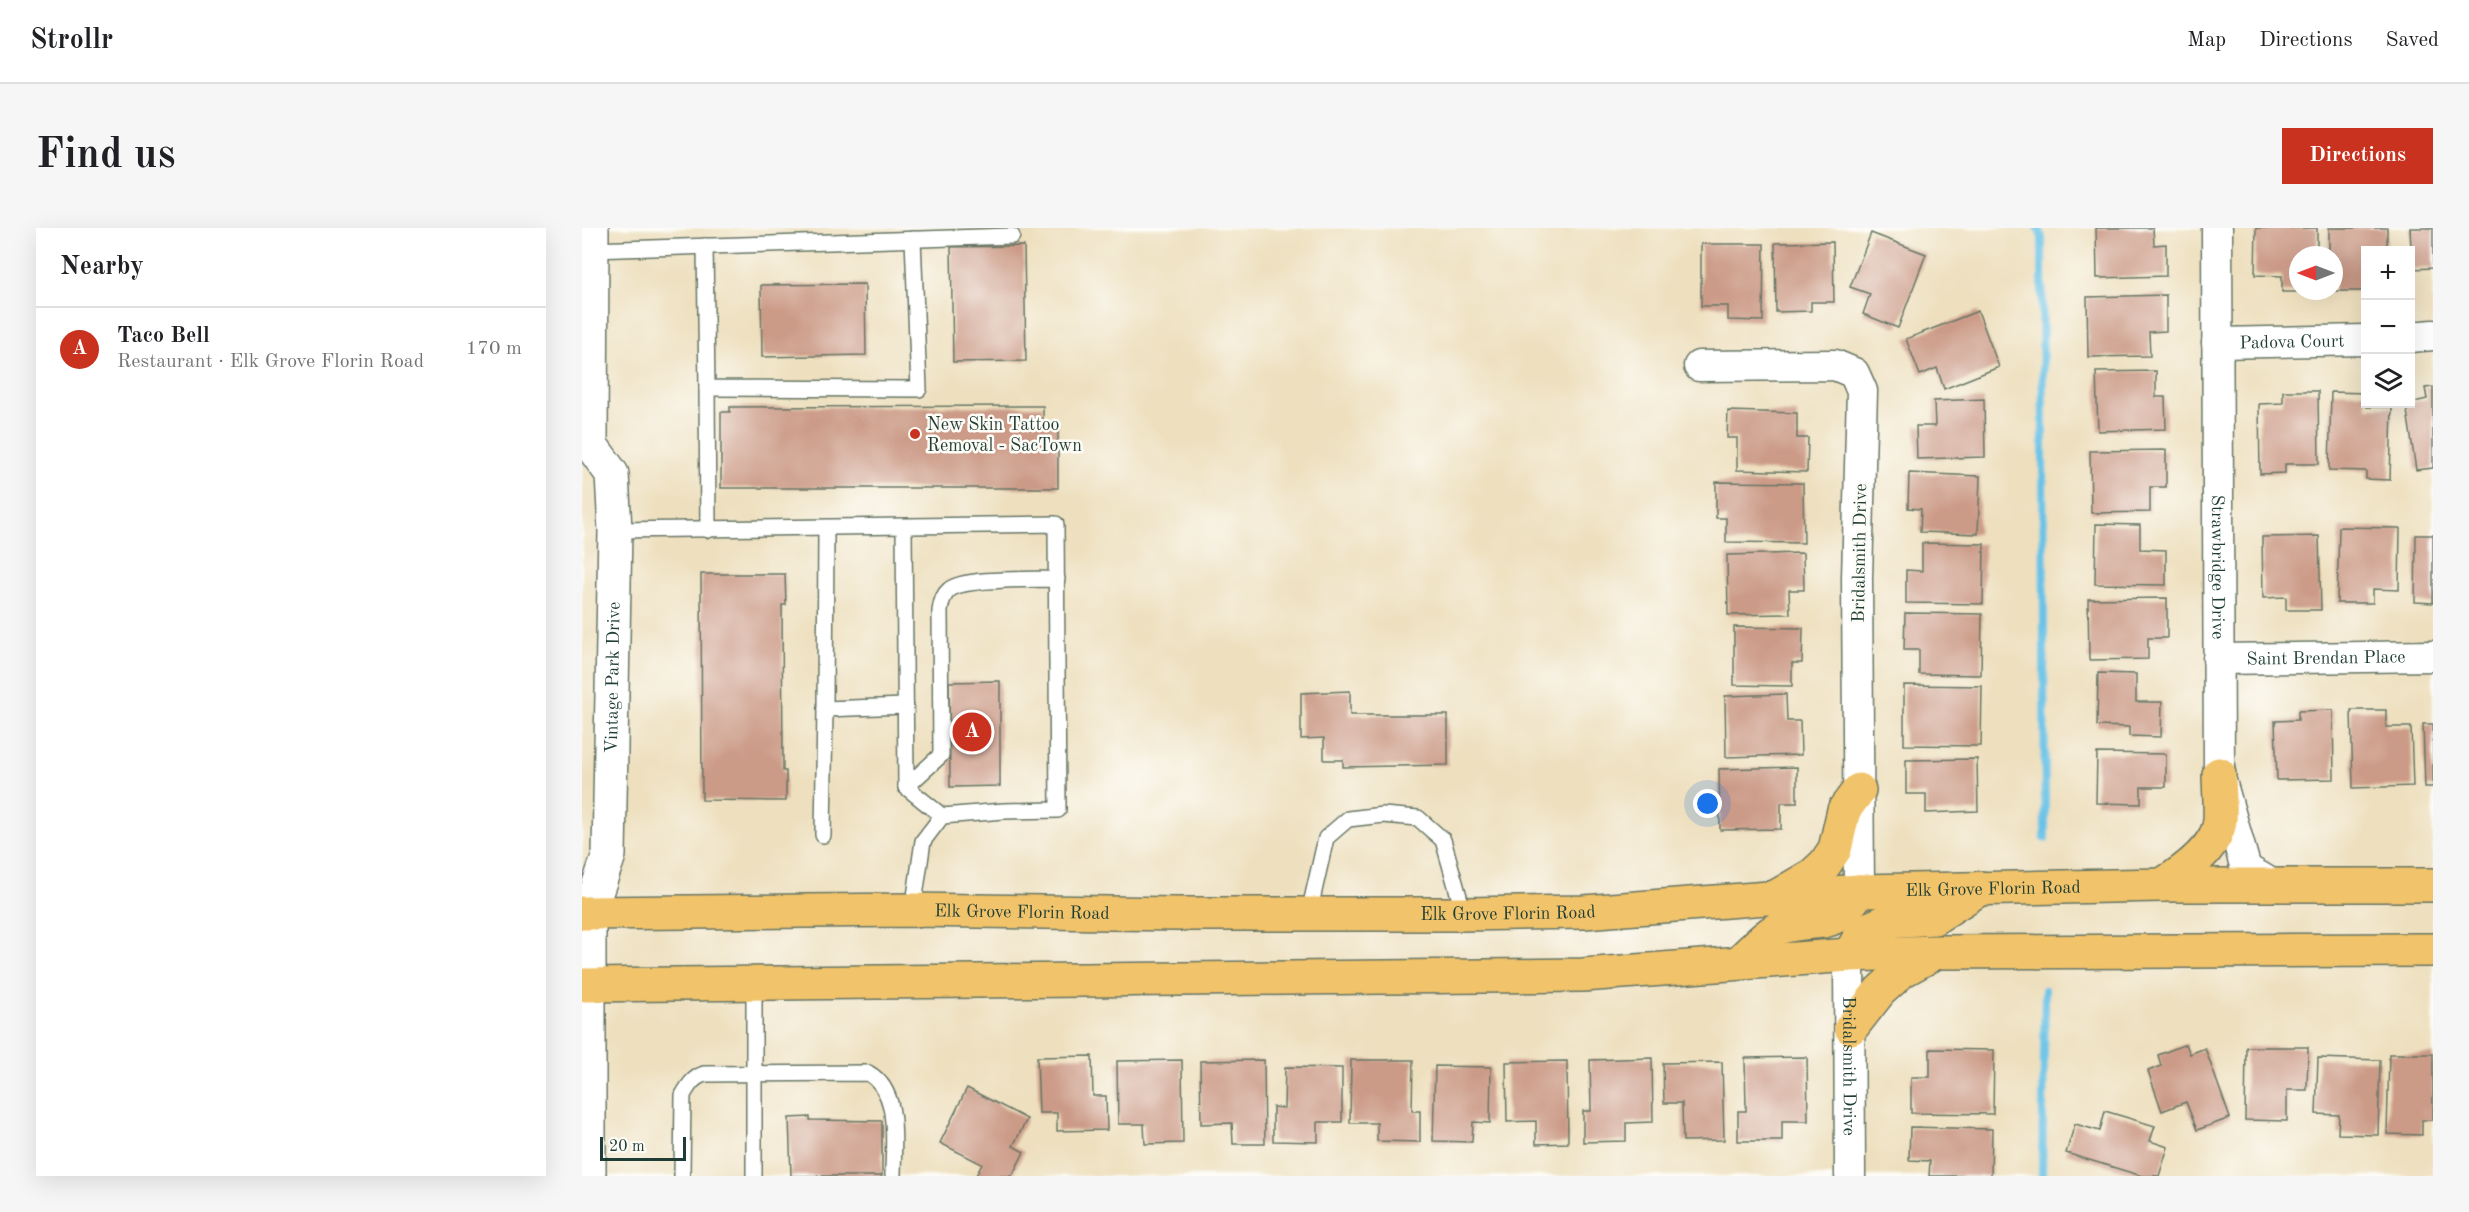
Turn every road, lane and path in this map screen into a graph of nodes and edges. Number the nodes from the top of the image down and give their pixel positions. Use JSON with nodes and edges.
{"nodes":[{"id":1,"x":2217,"y":228,"type":"edge"},
{"id":2,"x":1012,"y":236,"type":"dead end"},
{"id":3,"x":591,"y":239,"type":"edge"},
{"id":4,"x":913,"y":239,"type":"junction"},
{"id":5,"x":705,"y":246,"type":"junction"},
{"id":6,"x":587,"y":306,"type":"edge"},
{"id":7,"x":2433,"y":335,"type":"edge"},
{"id":8,"x":2415,"y":337,"type":"edge"},
{"id":9,"x":2361,"y":340,"type":"edge"},
{"id":10,"x":2217,"y":343,"type":"junction"},
{"id":11,"x":1699,"y":366,"type":"dead end"},
{"id":12,"x":707,"y":388,"type":"junction"},
{"id":13,"x":586,"y":450,"type":"edge"},
{"id":14,"x":904,"y":526,"type":"junction"},
{"id":15,"x":826,"y":528,"type":"junction"},
{"id":16,"x":615,"y":530,"type":"junction"},
{"id":17,"x":708,"y":530,"type":"junction"},
{"id":18,"x":1056,"y":579,"type":"junction"},
{"id":19,"x":2433,"y":656,"type":"edge"},
{"id":20,"x":2218,"y":659,"type":"junction"},
{"id":21,"x":905,"y":706,"type":"junction"},
{"id":22,"x":825,"y":709,"type":"junction"},
{"id":23,"x":2219,"y":774,"type":"junction"},
{"id":24,"x":906,"y":787,"type":"junction"},
{"id":25,"x":1859,"y":790,"type":"junction"},
{"id":26,"x":942,"y":816,"type":"junction"},
{"id":27,"x":823,"y":836,"type":"dead end"},
{"id":28,"x":2162,"y":885,"type":"junction"},
{"id":29,"x":2433,"y":885,"type":"edge"},
{"id":30,"x":2275,"y":886,"type":"junction"},
{"id":31,"x":1981,"y":888,"type":"junction"},
{"id":32,"x":1859,"y":891,"type":"junction"},
{"id":33,"x":1774,"y":897,"type":"junction"},
{"id":34,"x":584,"y":908,"type":"edge"},
{"id":35,"x":913,"y":910,"type":"junction"},
{"id":36,"x":1309,"y":912,"type":"junction"},
{"id":37,"x":1464,"y":914,"type":"junction"},
{"id":38,"x":2433,"y":950,"type":"edge"},
{"id":39,"x":1937,"y":952,"type":"junction"},
{"id":40,"x":1849,"y":955,"type":"junction"},
{"id":41,"x":1738,"y":963,"type":"junction"},
{"id":42,"x":754,"y":985,"type":"junction"},
{"id":43,"x":586,"y":986,"type":"edge"},
{"id":44,"x":1851,"y":1028,"type":"junction"},
{"id":45,"x":755,"y":1072,"type":"junction"},
{"id":46,"x":588,"y":1176,"type":"edge"},
{"id":47,"x":682,"y":1176,"type":"edge"},
{"id":48,"x":754,"y":1176,"type":"edge"},
{"id":49,"x":893,"y":1176,"type":"edge"},
{"id":50,"x":1850,"y":1176,"type":"edge"}],
"edges":[{"from":1,"to":10,"type":"street","name":"Strawbridge Drive"},
{"from":2,"to":4,"type":"lane"},
{"from":3,"to":5,"type":"lane"},
{"from":3,"to":6,"type":"street","name":"Vintage Park Drive"},
{"from":4,"to":5,"type":"lane"},
{"from":4,"to":12,"type":"lane"},
{"from":5,"to":12,"type":"lane"},
{"from":6,"to":13,"type":"street","name":"Vintage Park Drive"},
{"from":7,"to":8,"type":"street"},
{"from":9,"to":10,"type":"street","name":"Padova Court"},
{"from":10,"to":20,"type":"street","name":"Strawbridge Drive"},
{"from":11,"to":25,"type":"street","name":"Bridalsmith Drive"},
{"from":12,"to":17,"type":"lane"},
{"from":13,"to":16,"type":"street","name":"Vintage Park Drive"},
{"from":14,"to":15,"type":"lane"},
{"from":14,"to":18,"type":"lane"},
{"from":14,"to":21,"type":"lane"},
{"from":15,"to":17,"type":"lane"},
{"from":15,"to":22,"type":"lane"},
{"from":16,"to":17,"type":"lane"},
{"from":16,"to":34,"type":"street","name":"Vintage Park Drive"},
{"from":18,"to":24,"type":"lane"},
{"from":18,"to":26,"type":"lane"},
{"from":19,"to":20,"type":"street","name":"Saint Brendan Place"},
{"from":20,"to":23,"type":"street","name":"Strawbridge Drive"},
{"from":21,"to":22,"type":"lane"},
{"from":21,"to":24,"type":"lane"},
{"from":22,"to":27,"type":"lane"},
{"from":23,"to":28,"type":"main road"},
{"from":23,"to":30,"type":"street","name":"Strawbridge Drive"},
{"from":24,"to":26,"type":"lane"},
{"from":25,"to":32,"type":"street","name":"Bridalsmith Drive"},
{"from":25,"to":33,"type":"main road"},
{"from":26,"to":35,"type":"lane"},
{"from":28,"to":30,"type":"main road","name":"Elk Grove Florin Road"},
{"from":28,"to":31,"type":"main road","name":"Elk Grove Florin Road"},
{"from":29,"to":30,"type":"main road","name":"Elk Grove Florin Road"},
{"from":31,"to":32,"type":"main road","name":"Elk Grove Florin Road"},
{"from":31,"to":40,"type":"main road"},
{"from":32,"to":33,"type":"main road","name":"Elk Grove Florin Road"},
{"from":32,"to":41,"type":"main road"},
{"from":33,"to":37,"type":"main road","name":"Elk Grove Florin Road"},
{"from":34,"to":35,"type":"main road","name":"Elk Grove Florin Road"},
{"from":34,"to":43,"type":"street","name":"Vintage Park Drive"},
{"from":35,"to":36,"type":"main road","name":"Elk Grove Florin Road"},
{"from":36,"to":37,"type":"main road","name":"Elk Grove Florin Road"},
{"from":36,"to":37,"type":"lane"},
{"from":38,"to":39,"type":"main road"},
{"from":39,"to":40,"type":"main road"},
{"from":39,"to":44,"type":"main road"},
{"from":40,"to":41,"type":"main road"},
{"from":40,"to":44,"type":"street","name":"Bridalsmith Drive"},
{"from":41,"to":42,"type":"main road"},
{"from":42,"to":43,"type":"main road"},
{"from":42,"to":45,"type":"lane"},
{"from":43,"to":46,"type":"street","name":"Vintage Park Drive"},
{"from":44,"to":50,"type":"street","name":"Bridalsmith Drive"},
{"from":45,"to":47,"type":"lane"},
{"from":45,"to":48,"type":"lane"},
{"from":45,"to":49,"type":"lane"}]}
